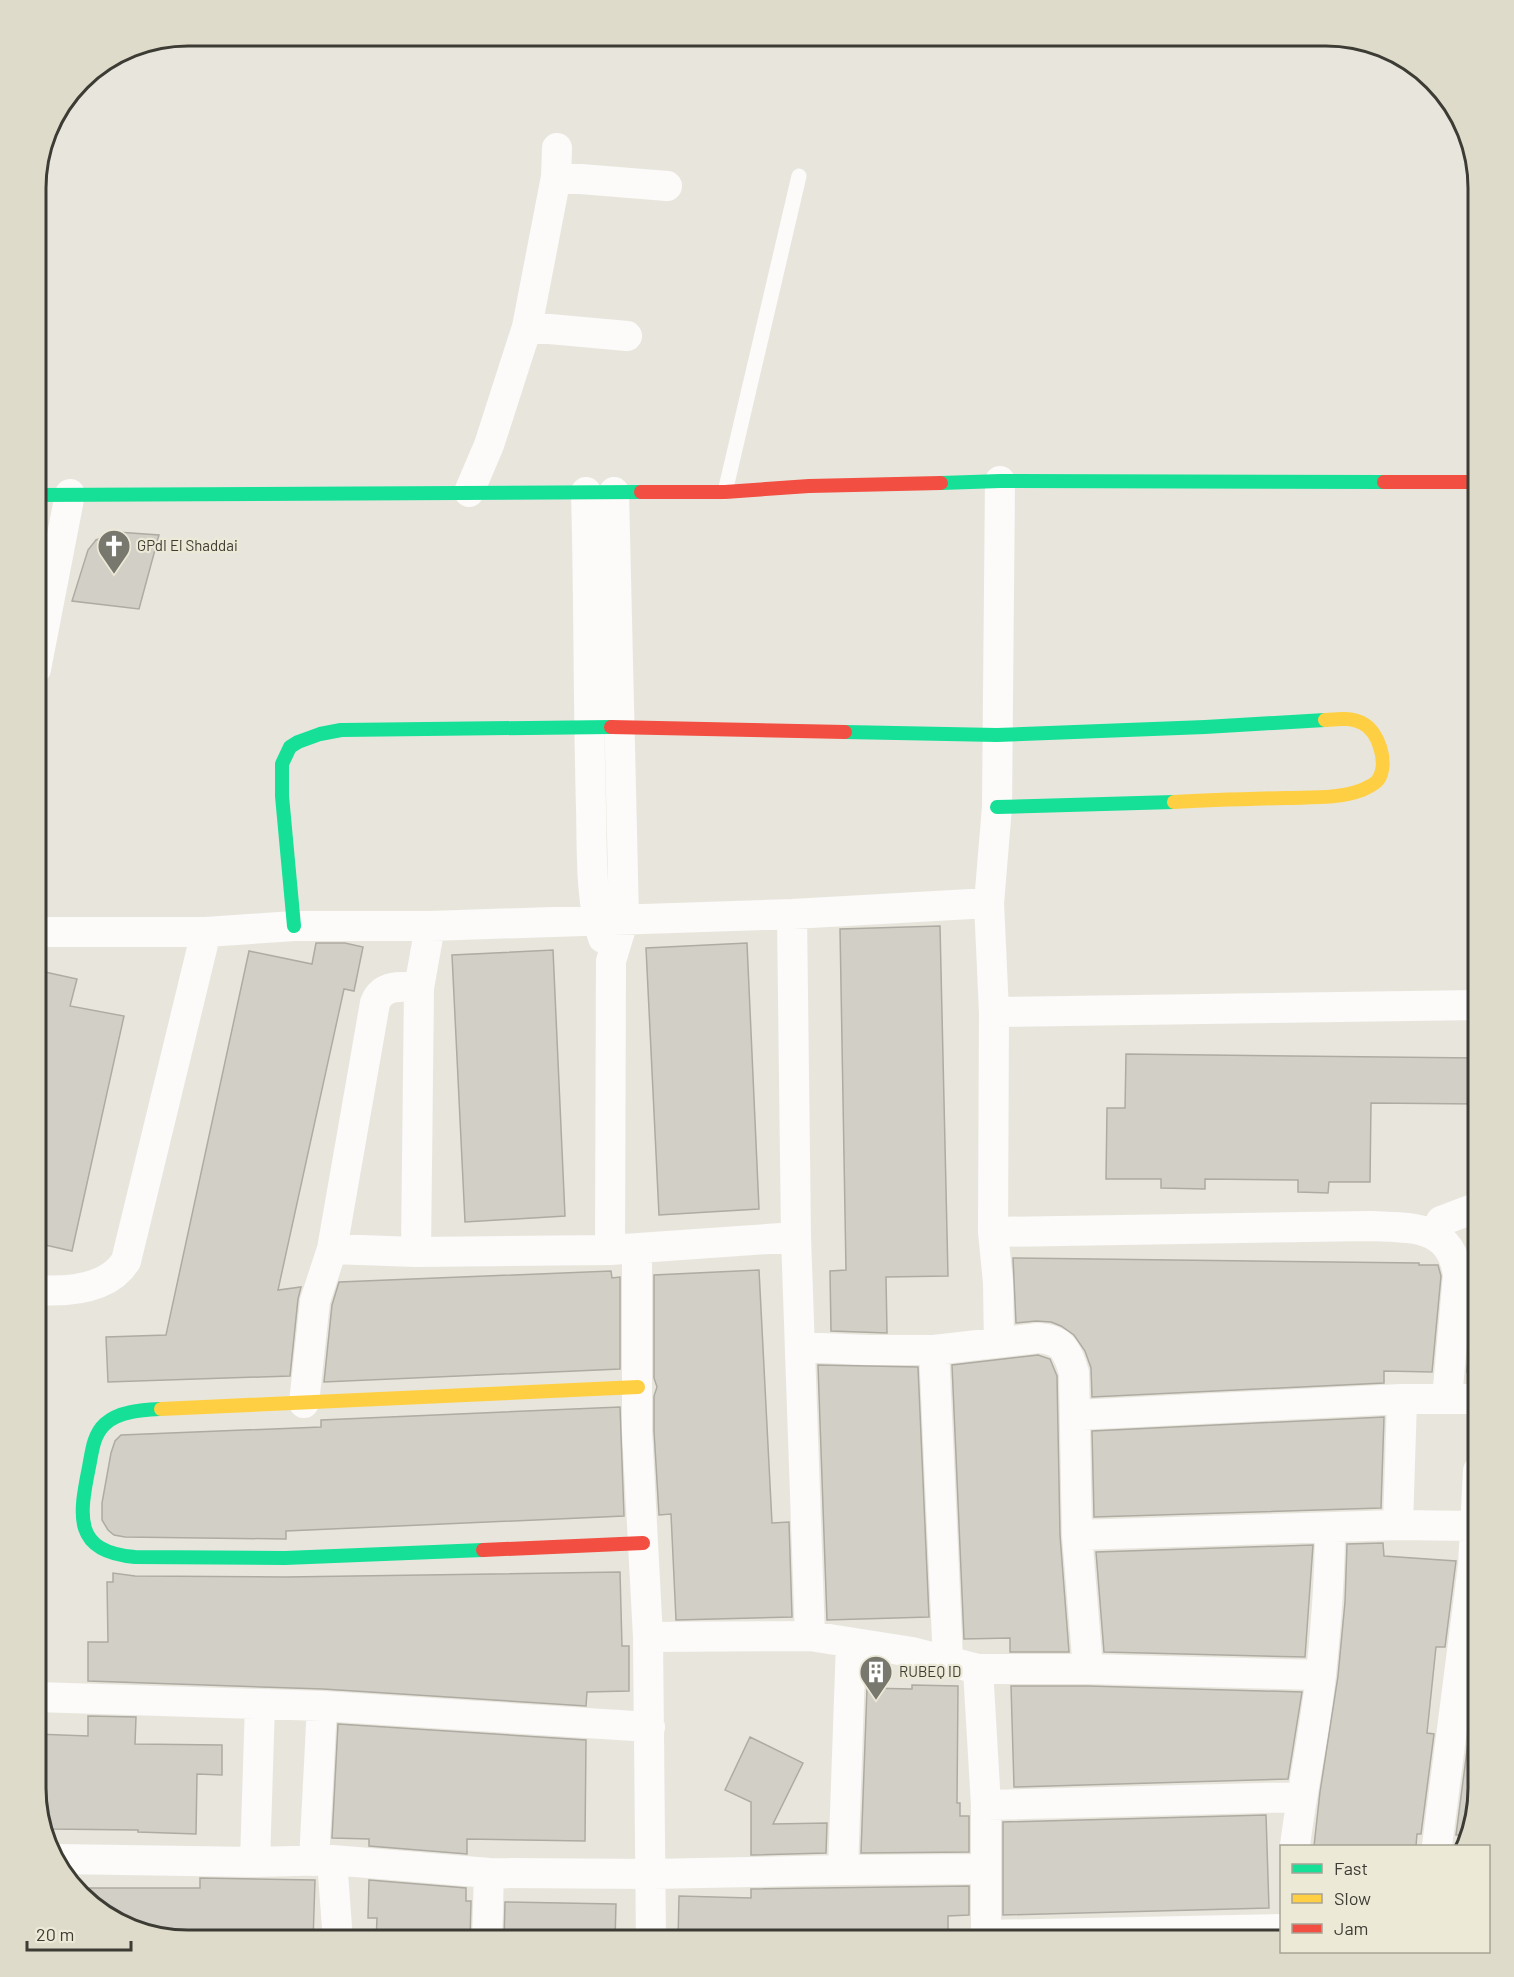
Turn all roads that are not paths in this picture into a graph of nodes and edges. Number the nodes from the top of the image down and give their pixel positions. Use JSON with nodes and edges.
{"nodes":[{"id":1,"x":800,"y":176,"type":"dead end"},
{"id":2,"x":667,"y":186,"type":"dead end"},
{"id":3,"x":526,"y":327,"type":"junction"},
{"id":4,"x":627,"y":336,"type":"dead end"},
{"id":5,"x":1000,"y":481,"type":"junction"},
{"id":6,"x":1468,"y":482,"type":"edge"},
{"id":7,"x":469,"y":492,"type":"junction"},
{"id":8,"x":600,"y":492,"type":"junction"},
{"id":9,"x":725,"y":492,"type":"junction"},
{"id":10,"x":70,"y":494,"type":"junction"},
{"id":11,"x":47,"y":495,"type":"edge"},
{"id":12,"x":602,"y":567,"type":"junction"},
{"id":13,"x":47,"y":614,"type":"edge"},
{"id":14,"x":588,"y":726,"type":"junction"},
{"id":15,"x":618,"y":727,"type":"junction"},
{"id":16,"x":997,"y":735,"type":"junction"},
{"id":17,"x":997,"y":807,"type":"junction"},
{"id":18,"x":989,"y":903,"type":"junction"},
{"id":19,"x":792,"y":914,"type":"junction"},
{"id":20,"x":610,"y":919,"type":"junction"},
{"id":21,"x":294,"y":926,"type":"junction"},
{"id":22,"x":430,"y":926,"type":"junction"},
{"id":23,"x":47,"y":932,"type":"edge"},
{"id":24,"x":206,"y":932,"type":"junction"},
{"id":25,"x":419,"y":988,"type":"junction"},
{"id":26,"x":1468,"y":1005,"type":"edge"},
{"id":27,"x":994,"y":1012,"type":"junction"},
{"id":28,"x":1468,"y":1211,"type":"edge"},
{"id":29,"x":993,"y":1232,"type":"junction"},
{"id":30,"x":1434,"y":1234,"type":"junction"},
{"id":31,"x":796,"y":1237,"type":"junction"},
{"id":32,"x":332,"y":1249,"type":"junction"},
{"id":33,"x":623,"y":1249,"type":"junction"},
{"id":34,"x":416,"y":1252,"type":"junction"},
{"id":35,"x":46,"y":1290,"type":"edge"},
{"id":36,"x":999,"y":1342,"type":"junction"},
{"id":37,"x":800,"y":1347,"type":"junction"},
{"id":38,"x":934,"y":1350,"type":"junction"},
{"id":39,"x":638,"y":1387,"type":"junction"},
{"id":40,"x":1402,"y":1399,"type":"junction"},
{"id":41,"x":1447,"y":1399,"type":"junction"},
{"id":42,"x":1468,"y":1399,"type":"edge"},
{"id":43,"x":304,"y":1403,"type":"junction"},
{"id":44,"x":1076,"y":1415,"type":"junction"},
{"id":45,"x":1398,"y":1525,"type":"junction"},
{"id":46,"x":1468,"y":1526,"type":"edge"},
{"id":47,"x":1330,"y":1528,"type":"junction"},
{"id":48,"x":1077,"y":1535,"type":"junction"},
{"id":49,"x":643,"y":1543,"type":"junction"},
{"id":50,"x":810,"y":1636,"type":"junction"},
{"id":51,"x":648,"y":1637,"type":"junction"},
{"id":52,"x":851,"y":1643,"type":"junction"},
{"id":53,"x":948,"y":1660,"type":"junction"},
{"id":54,"x":978,"y":1669,"type":"junction"},
{"id":55,"x":1088,"y":1669,"type":"junction"},
{"id":56,"x":1468,"y":1674,"type":"edge"},
{"id":57,"x":1321,"y":1675,"type":"junction"},
{"id":58,"x":46,"y":1697,"type":"edge"},
{"id":59,"x":260,"y":1704,"type":"junction"},
{"id":60,"x":322,"y":1706,"type":"junction"},
{"id":61,"x":1465,"y":1721,"type":"edge"},
{"id":62,"x":650,"y":1727,"type":"junction"},
{"id":63,"x":1301,"y":1797,"type":"junction"},
{"id":64,"x":986,"y":1805,"type":"junction"},
{"id":65,"x":1295,"y":1845,"type":"edge"},
{"id":66,"x":1437,"y":1845,"type":"edge"},
{"id":67,"x":66,"y":1859,"type":"edge"},
{"id":68,"x":323,"y":1860,"type":"junction"},
{"id":69,"x":255,"y":1862,"type":"junction"},
{"id":70,"x":985,"y":1869,"type":"junction"},
{"id":71,"x":843,"y":1870,"type":"junction"},
{"id":72,"x":489,"y":1873,"type":"junction"},
{"id":73,"x":651,"y":1874,"type":"junction"},
{"id":74,"x":1280,"y":1929,"type":"edge"},
{"id":75,"x":336,"y":1930,"type":"edge"},
{"id":76,"x":487,"y":1930,"type":"edge"},
{"id":77,"x":651,"y":1930,"type":"edge"},
{"id":78,"x":986,"y":1930,"type":"edge"},
{"id":79,"x":1248,"y":1930,"type":"edge"}],
"edges":[{"from":1,"to":9,"type":"lane"},
{"from":2,"to":3,"type":"street"},
{"from":3,"to":4,"type":"street"},
{"from":3,"to":7,"type":"street"},
{"from":5,"to":6,"type":"street"},
{"from":5,"to":9,"type":"street"},
{"from":5,"to":16,"type":"street"},
{"from":7,"to":8,"type":"street"},
{"from":7,"to":10,"type":"street"},
{"from":8,"to":9,"type":"street"},
{"from":8,"to":12,"type":"street"},
{"from":10,"to":11,"type":"street"},
{"from":10,"to":13,"type":"street"},
{"from":12,"to":14,"type":"street"},
{"from":12,"to":15,"type":"street"},
{"from":14,"to":15,"type":"street"},
{"from":14,"to":20,"type":"street"},
{"from":14,"to":21,"type":"street"},
{"from":15,"to":16,"type":"street"},
{"from":15,"to":20,"type":"street"},
{"from":16,"to":17,"type":"street"},
{"from":16,"to":17,"type":"street"},
{"from":17,"to":18,"type":"street"},
{"from":18,"to":19,"type":"street"},
{"from":18,"to":27,"type":"street"},
{"from":19,"to":20,"type":"street"},
{"from":19,"to":31,"type":"street"},
{"from":20,"to":22,"type":"street"},
{"from":20,"to":33,"type":"street"},
{"from":21,"to":22,"type":"street"},
{"from":21,"to":24,"type":"street"},
{"from":22,"to":25,"type":"street"},
{"from":23,"to":24,"type":"street"},
{"from":24,"to":35,"type":"street"},
{"from":25,"to":32,"type":"street"},
{"from":25,"to":34,"type":"street"},
{"from":26,"to":27,"type":"street"},
{"from":27,"to":29,"type":"street"},
{"from":28,"to":30,"type":"street"},
{"from":29,"to":30,"type":"street"},
{"from":29,"to":36,"type":"street"},
{"from":30,"to":41,"type":"street"},
{"from":31,"to":33,"type":"street"},
{"from":31,"to":37,"type":"street"},
{"from":32,"to":34,"type":"street"},
{"from":32,"to":43,"type":"street"},
{"from":33,"to":34,"type":"street"},
{"from":33,"to":39,"type":"street"},
{"from":36,"to":38,"type":"street"},
{"from":36,"to":44,"type":"street"},
{"from":37,"to":38,"type":"street"},
{"from":37,"to":50,"type":"street"},
{"from":38,"to":53,"type":"street"},
{"from":39,"to":43,"type":"street"},
{"from":39,"to":49,"type":"street"},
{"from":40,"to":41,"type":"street"},
{"from":40,"to":44,"type":"street"},
{"from":40,"to":45,"type":"street"},
{"from":41,"to":42,"type":"street"},
{"from":43,"to":49,"type":"street"},
{"from":44,"to":48,"type":"street"},
{"from":45,"to":46,"type":"street"},
{"from":45,"to":47,"type":"street"},
{"from":47,"to":48,"type":"street"},
{"from":47,"to":57,"type":"street"},
{"from":48,"to":55,"type":"street"},
{"from":49,"to":51,"type":"street"},
{"from":50,"to":51,"type":"street"},
{"from":50,"to":52,"type":"street"},
{"from":51,"to":62,"type":"street"},
{"from":52,"to":53,"type":"street"},
{"from":52,"to":71,"type":"street"},
{"from":53,"to":54,"type":"street"},
{"from":54,"to":55,"type":"street"},
{"from":54,"to":64,"type":"street"},
{"from":55,"to":57,"type":"street"},
{"from":56,"to":61,"type":"street"},
{"from":57,"to":63,"type":"street"},
{"from":58,"to":59,"type":"street"},
{"from":59,"to":60,"type":"street"},
{"from":59,"to":69,"type":"street"},
{"from":60,"to":62,"type":"street"},
{"from":60,"to":68,"type":"street"},
{"from":61,"to":66,"type":"street"},
{"from":62,"to":73,"type":"street"},
{"from":63,"to":64,"type":"street"},
{"from":63,"to":65,"type":"street"},
{"from":64,"to":70,"type":"street"},
{"from":67,"to":69,"type":"street"},
{"from":68,"to":69,"type":"street"},
{"from":68,"to":72,"type":"street"},
{"from":68,"to":75,"type":"street"},
{"from":70,"to":71,"type":"street"},
{"from":70,"to":78,"type":"street"},
{"from":71,"to":73,"type":"street"},
{"from":72,"to":73,"type":"street"},
{"from":72,"to":76,"type":"street"},
{"from":73,"to":77,"type":"street"},
{"from":74,"to":79,"type":"street"}]}
